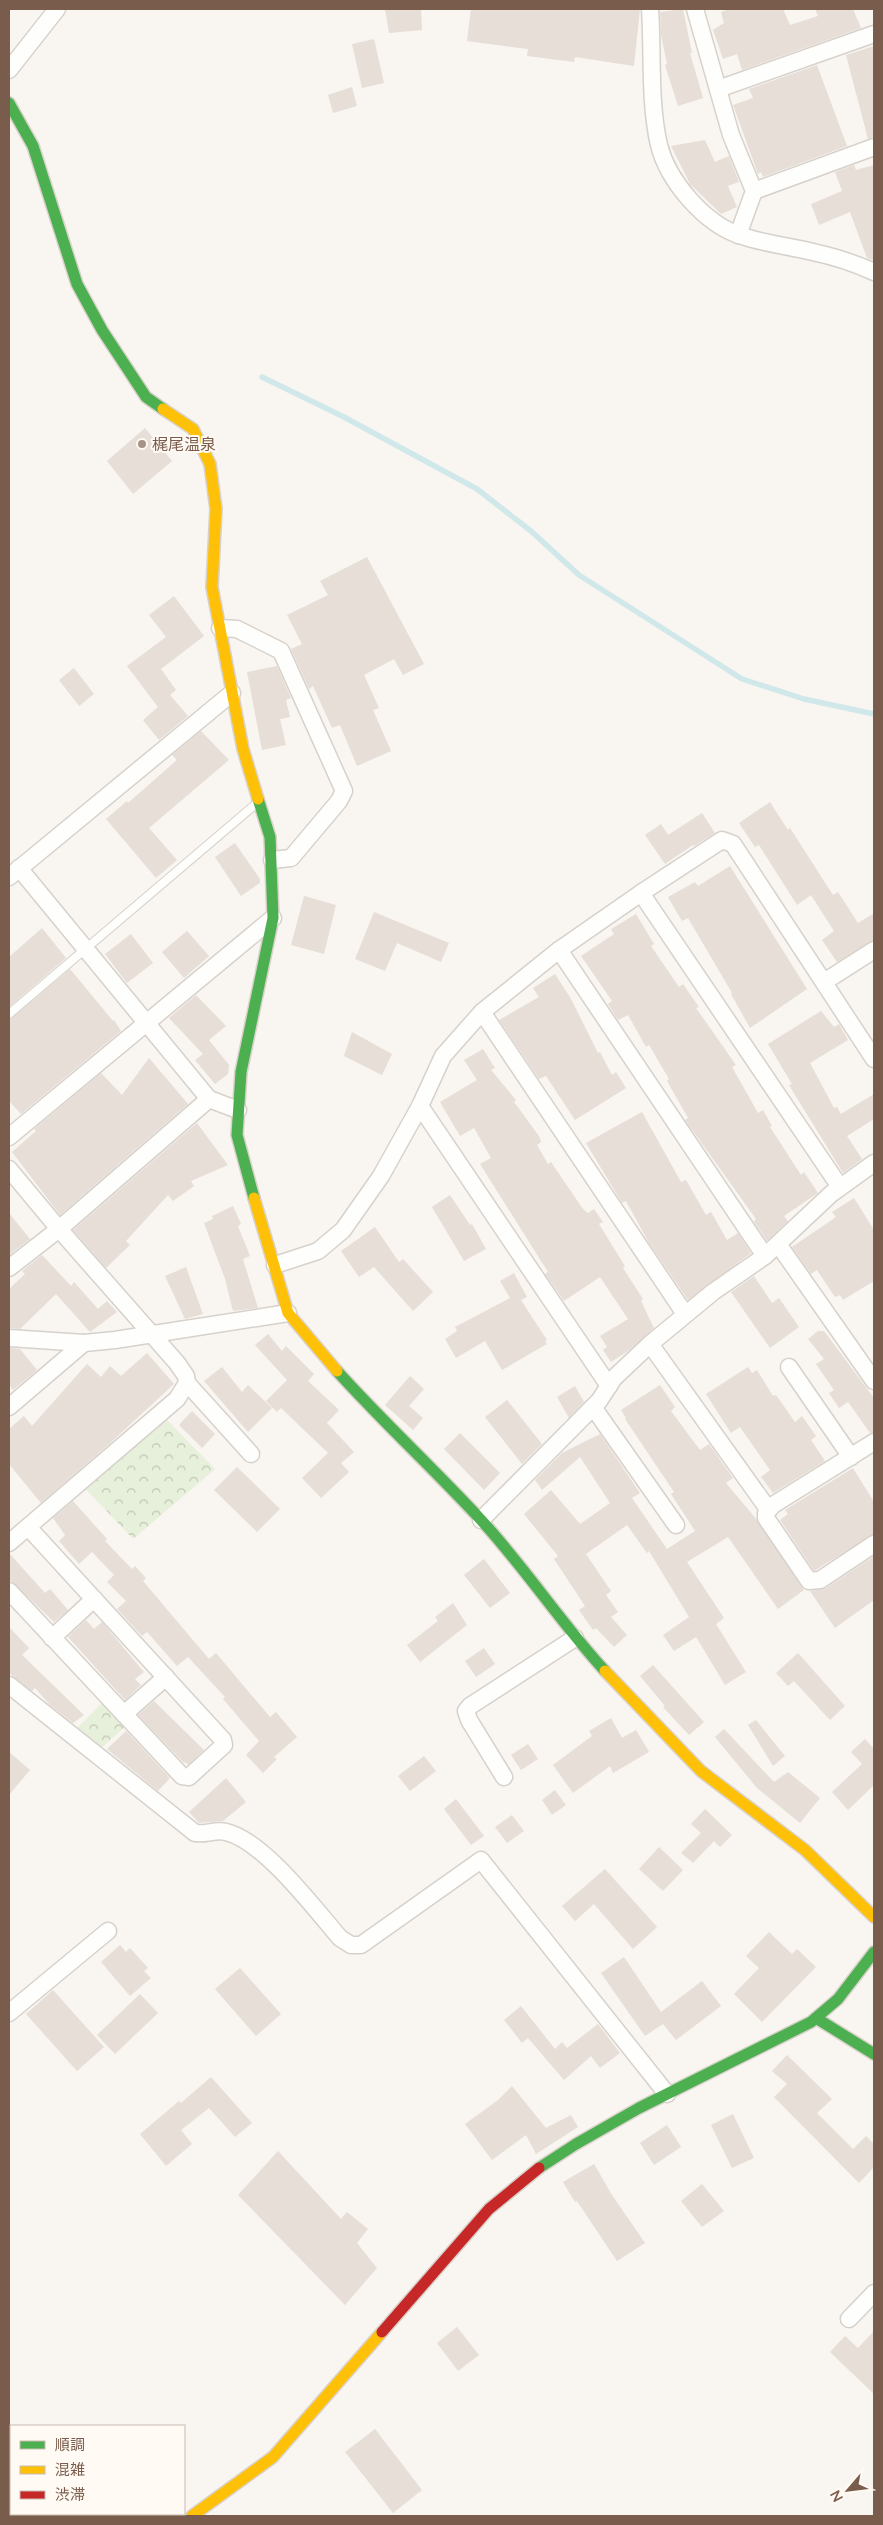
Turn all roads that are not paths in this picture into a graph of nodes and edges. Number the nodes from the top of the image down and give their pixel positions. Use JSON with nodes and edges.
{"nodes":[{"id":1,"x":57,"y":9,"type":"edge"},
{"id":2,"x":650,"y":9,"type":"edge"},
{"id":3,"x":695,"y":9,"type":"edge"},
{"id":4,"x":874,"y":34,"type":"edge"},
{"id":5,"x":9,"y":70,"type":"edge"},
{"id":6,"x":718,"y":90,"type":"junction"},
{"id":7,"x":9,"y":103,"type":"edge"},
{"id":8,"x":874,"y":147,"type":"edge"},
{"id":9,"x":754,"y":191,"type":"junction"},
{"id":10,"x":738,"y":235,"type":"junction"},
{"id":11,"x":874,"y":272,"type":"edge"},
{"id":12,"x":220,"y":628,"type":"junction"},
{"id":13,"x":232,"y":693,"type":"junction"},
{"id":14,"x":259,"y":801,"type":"junction"},
{"id":15,"x":272,"y":860,"type":"junction"},
{"id":16,"x":14,"y":872,"type":"edge"},
{"id":17,"x":641,"y":892,"type":"junction"},
{"id":18,"x":273,"y":918,"type":"junction"},
{"id":19,"x":86,"y":950,"type":"junction"},
{"id":20,"x":559,"y":950,"type":"junction"},
{"id":21,"x":874,"y":950,"type":"edge"},
{"id":22,"x":824,"y":982,"type":"junction"},
{"id":23,"x":482,"y":1012,"type":"junction"},
{"id":24,"x":9,"y":1014,"type":"edge"},
{"id":25,"x":145,"y":1022,"type":"junction"},
{"id":26,"x":874,"y":1060,"type":"edge"},
{"id":27,"x":209,"y":1099,"type":"junction"},
{"id":28,"x":420,"y":1106,"type":"junction"},
{"id":29,"x":238,"y":1110,"type":"junction"},
{"id":30,"x":9,"y":1138,"type":"edge"},
{"id":31,"x":9,"y":1169,"type":"edge"},
{"id":32,"x":871,"y":1171,"type":"edge"},
{"id":33,"x":840,"y":1187,"type":"junction"},
{"id":34,"x":59,"y":1229,"type":"junction"},
{"id":35,"x":778,"y":1244,"type":"junction"},
{"id":36,"x":765,"y":1256,"type":"junction"},
{"id":37,"x":275,"y":1265,"type":"junction"},
{"id":38,"x":9,"y":1268,"type":"edge"},
{"id":39,"x":288,"y":1314,"type":"junction"},
{"id":40,"x":685,"y":1314,"type":"junction"},
{"id":41,"x":151,"y":1335,"type":"junction"},
{"id":42,"x":9,"y":1338,"type":"edge"},
{"id":43,"x":84,"y":1343,"type":"junction"},
{"id":44,"x":650,"y":1344,"type":"junction"},
{"id":45,"x":789,"y":1367,"type":"dead end"},
{"id":46,"x":874,"y":1381,"type":"edge"},
{"id":47,"x":187,"y":1383,"type":"junction"},
{"id":48,"x":609,"y":1386,"type":"junction"},
{"id":49,"x":593,"y":1407,"type":"junction"},
{"id":50,"x":9,"y":1408,"type":"edge"},
{"id":51,"x":874,"y":1442,"type":"edge"},
{"id":52,"x":251,"y":1454,"type":"dead end"},
{"id":53,"x":851,"y":1457,"type":"junction"},
{"id":54,"x":768,"y":1509,"type":"junction"},
{"id":55,"x":481,"y":1520,"type":"junction"},
{"id":56,"x":676,"y":1525,"type":"dead end"},
{"id":57,"x":28,"y":1527,"type":"junction"},
{"id":58,"x":9,"y":1543,"type":"edge"},
{"id":59,"x":874,"y":1544,"type":"edge"},
{"id":60,"x":9,"y":1591,"type":"edge"},
{"id":61,"x":94,"y":1599,"type":"junction"},
{"id":62,"x":52,"y":1638,"type":"junction"},
{"id":63,"x":575,"y":1638,"type":"junction"},
{"id":64,"x":166,"y":1677,"type":"junction"},
{"id":65,"x":9,"y":1685,"type":"edge"},
{"id":66,"x":124,"y":1714,"type":"junction"},
{"id":67,"x":504,"y":1777,"type":"dead end"},
{"id":68,"x":874,"y":1917,"type":"edge"},
{"id":69,"x":108,"y":1930,"type":"dead end"},
{"id":70,"x":874,"y":1952,"type":"edge"},
{"id":71,"x":9,"y":2013,"type":"edge"},
{"id":72,"x":816,"y":2018,"type":"junction"},
{"id":73,"x":874,"y":2054,"type":"edge"},
{"id":74,"x":667,"y":2094,"type":"junction"},
{"id":75,"x":874,"y":2293,"type":"edge"},
{"id":76,"x":849,"y":2319,"type":"dead end"},
{"id":77,"x":192,"y":2516,"type":"edge"}],
"edges":[{"from":1,"to":5,"type":"street"},
{"from":2,"to":10,"type":"street"},
{"from":3,"to":6,"type":"street"},
{"from":4,"to":6,"type":"street"},
{"from":6,"to":9,"type":"street"},
{"from":7,"to":12,"type":"street"},
{"from":8,"to":9,"type":"street"},
{"from":9,"to":10,"type":"street"},
{"from":10,"to":11,"type":"street"},
{"from":12,"to":13,"type":"street"},
{"from":12,"to":15,"type":"street"},
{"from":13,"to":14,"type":"street"},
{"from":13,"to":16,"type":"street"},
{"from":14,"to":15,"type":"street"},
{"from":14,"to":19,"type":"lane"},
{"from":15,"to":18,"type":"street"},
{"from":16,"to":19,"type":"street"},
{"from":17,"to":20,"type":"street"},
{"from":17,"to":22,"type":"street"},
{"from":17,"to":33,"type":"street"},
{"from":18,"to":25,"type":"street"},
{"from":18,"to":29,"type":"street"},
{"from":19,"to":24,"type":"lane"},
{"from":19,"to":25,"type":"street"},
{"from":20,"to":23,"type":"street"},
{"from":20,"to":36,"type":"street"},
{"from":21,"to":22,"type":"street"},
{"from":22,"to":26,"type":"street"},
{"from":23,"to":28,"type":"street"},
{"from":23,"to":40,"type":"street"},
{"from":25,"to":27,"type":"street"},
{"from":25,"to":30,"type":"street"},
{"from":27,"to":29,"type":"street"},
{"from":27,"to":34,"type":"street"},
{"from":28,"to":37,"type":"street"},
{"from":28,"to":48,"type":"street"},
{"from":29,"to":37,"type":"street"},
{"from":31,"to":34,"type":"street"},
{"from":32,"to":33,"type":"street"},
{"from":33,"to":35,"type":"street"},
{"from":34,"to":38,"type":"street"},
{"from":34,"to":41,"type":"street"},
{"from":35,"to":36,"type":"street"},
{"from":35,"to":46,"type":"street"},
{"from":36,"to":40,"type":"street"},
{"from":37,"to":39,"type":"street"},
{"from":39,"to":41,"type":"street"},
{"from":39,"to":55,"type":"street"},
{"from":40,"to":44,"type":"street"},
{"from":41,"to":43,"type":"street"},
{"from":41,"to":47,"type":"street"},
{"from":42,"to":43,"type":"street"},
{"from":43,"to":50,"type":"street"},
{"from":44,"to":48,"type":"street"},
{"from":44,"to":54,"type":"street"},
{"from":45,"to":53,"type":"street"},
{"from":47,"to":52,"type":"street"},
{"from":47,"to":57,"type":"street"},
{"from":48,"to":49,"type":"street"},
{"from":49,"to":55,"type":"street"},
{"from":49,"to":56,"type":"street"},
{"from":51,"to":53,"type":"street"},
{"from":53,"to":54,"type":"street"},
{"from":54,"to":59,"type":"street"},
{"from":55,"to":63,"type":"street"},
{"from":57,"to":58,"type":"street"},
{"from":57,"to":61,"type":"street"},
{"from":60,"to":62,"type":"street"},
{"from":61,"to":62,"type":"street"},
{"from":61,"to":64,"type":"street"},
{"from":62,"to":66,"type":"street"},
{"from":63,"to":67,"type":"street"},
{"from":63,"to":68,"type":"street"},
{"from":64,"to":66,"type":"street"},
{"from":64,"to":66,"type":"street"},
{"from":65,"to":74,"type":"street"},
{"from":69,"to":71,"type":"street"},
{"from":70,"to":72,"type":"street"},
{"from":72,"to":73,"type":"street"},
{"from":72,"to":74,"type":"street"},
{"from":74,"to":77,"type":"street"},
{"from":75,"to":76,"type":"street"}]}
